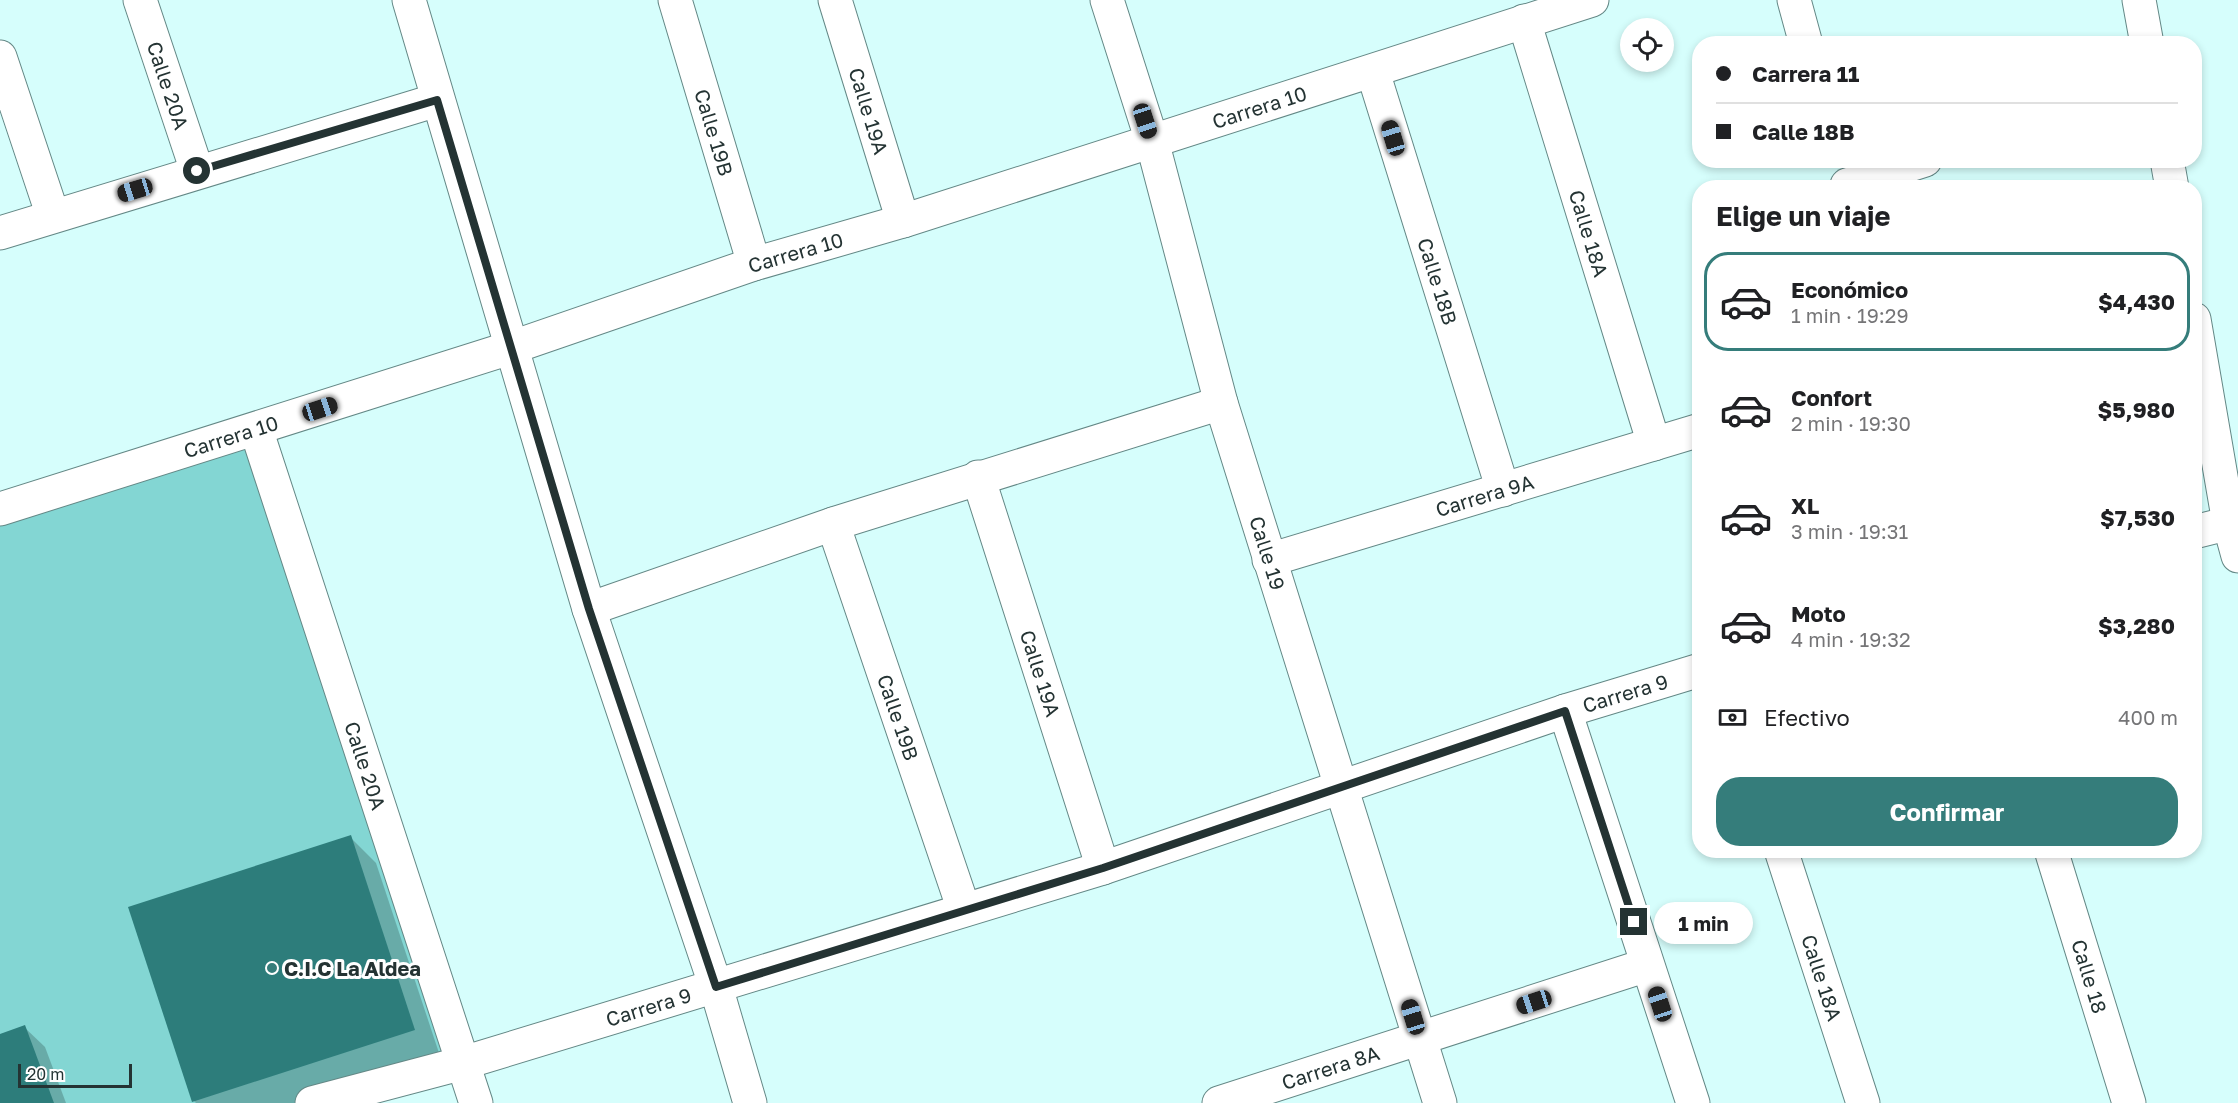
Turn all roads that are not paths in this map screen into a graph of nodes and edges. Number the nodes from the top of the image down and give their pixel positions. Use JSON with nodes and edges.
{"nodes":[{"id":1,"x":140,"y":0,"type":"edge"},
{"id":2,"x":409,"y":0,"type":"edge"},
{"id":3,"x":675,"y":0,"type":"edge"},
{"id":4,"x":835,"y":0,"type":"edge"},
{"id":5,"x":1107,"y":0,"type":"edge"},
{"id":6,"x":1592,"y":0,"type":"edge"},
{"id":7,"x":1794,"y":0,"type":"edge"},
{"id":8,"x":2139,"y":0,"type":"edge"},
{"id":9,"x":1524,"y":21,"type":"junction"},
{"id":10,"x":1804,"y":36,"type":"edge"},
{"id":11,"x":2146,"y":36,"type":"edge"},
{"id":12,"x":0,"y":57,"type":"edge"},
{"id":13,"x":1373,"y":72,"type":"junction"},
{"id":14,"x":437,"y":100,"type":"junction"},
{"id":15,"x":1152,"y":141,"type":"junction"},
{"id":16,"x":1889,"y":168,"type":"edge"},
{"id":17,"x":197,"y":171,"type":"junction"},
{"id":18,"x":1845,"y":178,"type":"edge"},
{"id":19,"x":53,"y":216,"type":"junction"},
{"id":20,"x":903,"y":221,"type":"junction"},
{"id":21,"x":0,"y":233,"type":"edge"},
{"id":22,"x":754,"y":264,"type":"junction"},
{"id":23,"x":510,"y":348,"type":"junction"},
{"id":24,"x":2202,"y":361,"type":"edge"},
{"id":25,"x":1221,"y":403,"type":"junction"},
{"id":26,"x":256,"y":429,"type":"junction"},
{"id":27,"x":1692,"y":432,"type":"edge"},
{"id":28,"x":1654,"y":444,"type":"junction"},
{"id":29,"x":978,"y":477,"type":"junction"},
{"id":30,"x":1503,"y":490,"type":"junction"},
{"id":31,"x":0,"y":510,"type":"edge"},
{"id":32,"x":2233,"y":522,"type":"edge"},
{"id":33,"x":833,"y":524,"type":"junction"},
{"id":34,"x":2202,"y":530,"type":"edge"},
{"id":35,"x":2238,"y":556,"type":"edge"},
{"id":36,"x":1269,"y":560,"type":"junction"},
{"id":37,"x":589,"y":609,"type":"junction"},
{"id":38,"x":1692,"y":672,"type":"edge"},
{"id":39,"x":1565,"y":711,"type":"junction"},
{"id":40,"x":1341,"y":786,"type":"junction"},
{"id":41,"x":1784,"y":858,"type":"edge"},
{"id":42,"x":2053,"y":858,"type":"edge"},
{"id":43,"x":1103,"y":868,"type":"junction"},
{"id":44,"x":964,"y":910,"type":"junction"},
{"id":45,"x":1647,"y":965,"type":"junction"},
{"id":46,"x":716,"y":987,"type":"junction"},
{"id":47,"x":1420,"y":1038,"type":"junction"},
{"id":48,"x":463,"y":1063,"type":"junction"},
{"id":49,"x":318,"y":1102,"type":"edge"},
{"id":50,"x":476,"y":1103,"type":"edge"},
{"id":51,"x":750,"y":1103,"type":"edge"},
{"id":52,"x":1219,"y":1103,"type":"edge"},
{"id":53,"x":1440,"y":1103,"type":"edge"},
{"id":54,"x":1693,"y":1103,"type":"edge"},
{"id":55,"x":1863,"y":1103,"type":"edge"},
{"id":56,"x":2129,"y":1103,"type":"edge"}],
"edges":[{"from":1,"to":17,"type":"street","name":"Calle 20A"},
{"from":2,"to":14,"type":"street"},
{"from":3,"to":22,"type":"street","name":"Calle 19B"},
{"from":4,"to":20,"type":"street","name":"Calle 19A"},
{"from":5,"to":15,"type":"street","name":"Calle 19"},
{"from":6,"to":9,"type":"street","name":"Carrera 10"},
{"from":7,"to":10,"type":"street"},
{"from":8,"to":11,"type":"street"},
{"from":9,"to":13,"type":"street","name":"Carrera 10"},
{"from":9,"to":28,"type":"street","name":"Calle 18A"},
{"from":12,"to":19,"type":"street"},
{"from":13,"to":15,"type":"street","name":"Carrera 10"},
{"from":13,"to":30,"type":"street","name":"Calle 18B"},
{"from":14,"to":17,"type":"street"},
{"from":14,"to":23,"type":"street"},
{"from":15,"to":20,"type":"street","name":"Carrera 10"},
{"from":15,"to":25,"type":"street","name":"Calle 19"},
{"from":16,"to":18,"type":"street"},
{"from":17,"to":19,"type":"street"},
{"from":19,"to":21,"type":"street"},
{"from":20,"to":22,"type":"street","name":"Carrera 10"},
{"from":22,"to":23,"type":"street","name":"Carrera 10"},
{"from":23,"to":26,"type":"street","name":"Carrera 10"},
{"from":23,"to":37,"type":"street"},
{"from":24,"to":32,"type":"street"},
{"from":25,"to":29,"type":"street"},
{"from":25,"to":36,"type":"street","name":"Calle 19"},
{"from":26,"to":31,"type":"street","name":"Carrera 10"},
{"from":26,"to":48,"type":"street","name":"Calle 20A"},
{"from":27,"to":28,"type":"street","name":"Carrera 9A"},
{"from":28,"to":30,"type":"street","name":"Carrera 9A"},
{"from":29,"to":33,"type":"street"},
{"from":29,"to":43,"type":"street","name":"Calle 19A"},
{"from":30,"to":36,"type":"street","name":"Carrera 9A"},
{"from":32,"to":34,"type":"street"},
{"from":32,"to":35,"type":"street"},
{"from":33,"to":37,"type":"street"},
{"from":33,"to":44,"type":"street","name":"Calle 19B"},
{"from":36,"to":40,"type":"street","name":"Calle 19"},
{"from":37,"to":46,"type":"street"},
{"from":38,"to":39,"type":"street","name":"Carrera 9"},
{"from":39,"to":40,"type":"street","name":"Carrera 9"},
{"from":39,"to":45,"type":"street"},
{"from":40,"to":43,"type":"street","name":"Carrera 9"},
{"from":40,"to":47,"type":"street","name":"Calle 19"},
{"from":41,"to":55,"type":"street","name":"Calle 18A"},
{"from":42,"to":56,"type":"street","name":"Calle 18"},
{"from":43,"to":44,"type":"street","name":"Carrera 9"},
{"from":44,"to":46,"type":"street","name":"Carrera 9"},
{"from":45,"to":47,"type":"street","name":"Carrera 8A"},
{"from":45,"to":54,"type":"street"},
{"from":46,"to":48,"type":"street","name":"Carrera 9"},
{"from":46,"to":51,"type":"street"},
{"from":47,"to":52,"type":"street","name":"Carrera 8A"},
{"from":47,"to":53,"type":"street","name":"Calle 19"},
{"from":48,"to":49,"type":"street","name":"Carrera 9"},
{"from":48,"to":50,"type":"street","name":"Calle 20A"}]}
